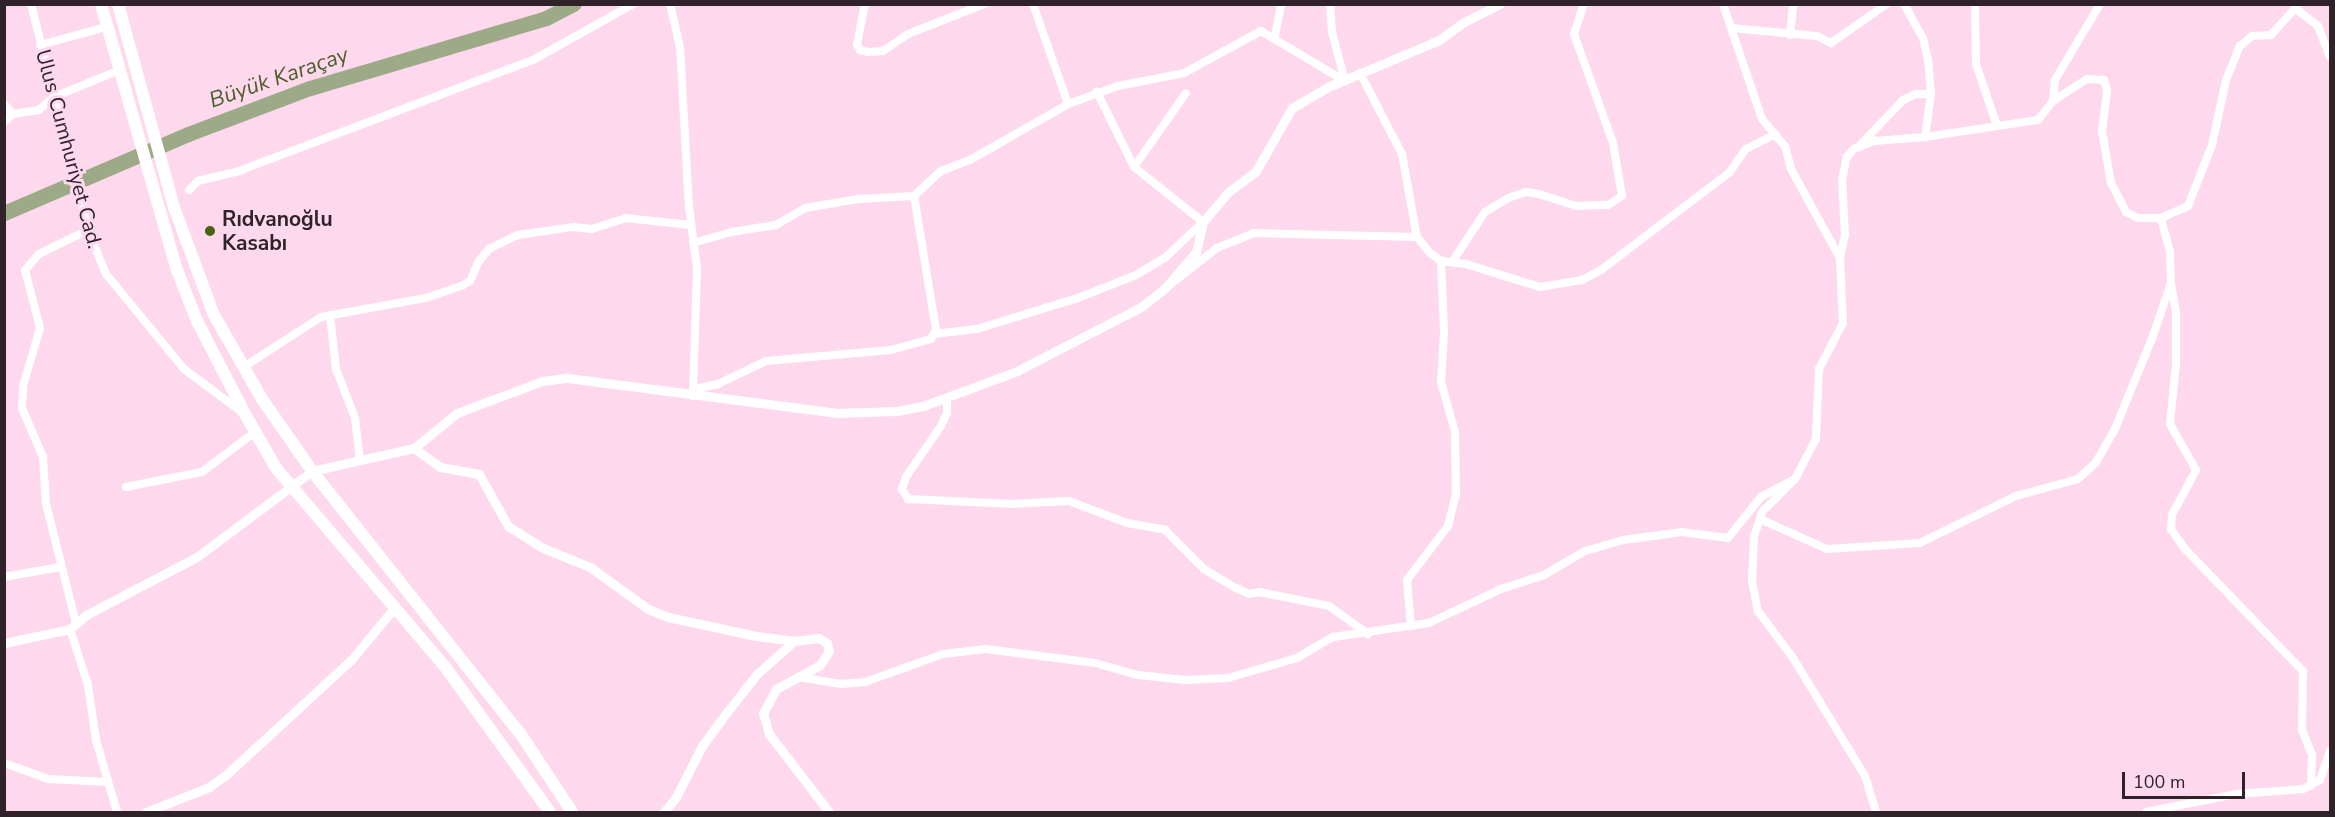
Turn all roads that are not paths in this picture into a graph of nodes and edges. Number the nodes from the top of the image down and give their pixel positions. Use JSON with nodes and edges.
{"nodes":[{"id":1,"x":31,"y":4,"type":"edge"},
{"id":2,"x":101,"y":4,"type":"edge"},
{"id":3,"x":118,"y":4,"type":"edge"},
{"id":4,"x":633,"y":4,"type":"edge"},
{"id":5,"x":670,"y":4,"type":"edge"},
{"id":6,"x":865,"y":4,"type":"edge"},
{"id":7,"x":984,"y":4,"type":"edge"},
{"id":8,"x":1033,"y":4,"type":"edge"},
{"id":9,"x":1281,"y":4,"type":"edge"},
{"id":10,"x":1330,"y":4,"type":"edge"},
{"id":11,"x":1500,"y":4,"type":"edge"},
{"id":12,"x":1584,"y":4,"type":"edge"},
{"id":13,"x":1723,"y":4,"type":"edge"},
{"id":14,"x":1793,"y":4,"type":"edge"},
{"id":15,"x":1887,"y":4,"type":"edge"},
{"id":16,"x":1904,"y":4,"type":"edge"},
{"id":17,"x":2100,"y":4,"type":"edge"},
{"id":18,"x":1975,"y":9,"type":"dead end"},
{"id":19,"x":106,"y":27,"type":"junction"},
{"id":20,"x":1731,"y":28,"type":"junction"},
{"id":21,"x":1790,"y":35,"type":"junction"},
{"id":22,"x":1275,"y":36,"type":"junction"},
{"id":23,"x":40,"y":45,"type":"junction"},
{"id":24,"x":2331,"y":57,"type":"edge"},
{"id":25,"x":117,"y":71,"type":"junction"},
{"id":26,"x":1360,"y":73,"type":"junction"},
{"id":27,"x":1345,"y":81,"type":"junction"},
{"id":28,"x":1097,"y":92,"type":"junction"},
{"id":29,"x":1186,"y":93,"type":"dead end"},
{"id":30,"x":1931,"y":94,"type":"junction"},
{"id":31,"x":54,"y":97,"type":"junction"},
{"id":32,"x":2053,"y":101,"type":"junction"},
{"id":33,"x":4,"y":104,"type":"edge"},
{"id":34,"x":1068,"y":104,"type":"junction"},
{"id":35,"x":13,"y":114,"type":"junction"},
{"id":36,"x":4,"y":122,"type":"edge"},
{"id":37,"x":1997,"y":126,"type":"junction"},
{"id":38,"x":1774,"y":134,"type":"junction"},
{"id":39,"x":1925,"y":137,"type":"junction"},
{"id":40,"x":1861,"y":144,"type":"junction"},
{"id":41,"x":1134,"y":167,"type":"junction"},
{"id":42,"x":189,"y":190,"type":"dead end"},
{"id":43,"x":914,"y":196,"type":"junction"},
{"id":44,"x":2161,"y":218,"type":"junction"},
{"id":45,"x":1203,"y":222,"type":"junction"},
{"id":46,"x":691,"y":225,"type":"junction"},
{"id":47,"x":88,"y":230,"type":"junction"},
{"id":48,"x":1417,"y":237,"type":"junction"},
{"id":49,"x":693,"y":243,"type":"junction"},
{"id":50,"x":1840,"y":258,"type":"junction"},
{"id":51,"x":1441,"y":261,"type":"junction"},
{"id":52,"x":1452,"y":262,"type":"junction"},
{"id":53,"x":2171,"y":283,"type":"junction"},
{"id":54,"x":1165,"y":288,"type":"junction"},
{"id":55,"x":330,"y":315,"type":"junction"},
{"id":56,"x":934,"y":334,"type":"junction"},
{"id":57,"x":244,"y":366,"type":"junction"},
{"id":58,"x":694,"y":392,"type":"junction"},
{"id":59,"x":947,"y":398,"type":"junction"},
{"id":60,"x":245,"y":414,"type":"junction"},
{"id":61,"x":255,"y":432,"type":"junction"},
{"id":62,"x":414,"y":448,"type":"junction"},
{"id":63,"x":360,"y":461,"type":"junction"},
{"id":64,"x":312,"y":471,"type":"junction"},
{"id":65,"x":1795,"y":479,"type":"junction"},
{"id":66,"x":290,"y":486,"type":"junction"},
{"id":67,"x":126,"y":487,"type":"dead end"},
{"id":68,"x":1760,"y":519,"type":"junction"},
{"id":69,"x":60,"y":567,"type":"junction"},
{"id":70,"x":4,"y":577,"type":"edge"},
{"id":71,"x":395,"y":607,"type":"junction"},
{"id":72,"x":73,"y":626,"type":"junction"},
{"id":73,"x":1411,"y":626,"type":"junction"},
{"id":74,"x":1368,"y":634,"type":"junction"},
{"id":75,"x":794,"y":641,"type":"junction"},
{"id":76,"x":4,"y":643,"type":"edge"},
{"id":77,"x":798,"y":677,"type":"junction"},
{"id":78,"x":2331,"y":751,"type":"edge"},
{"id":79,"x":4,"y":763,"type":"edge"},
{"id":80,"x":107,"y":782,"type":"junction"},
{"id":81,"x":2311,"y":786,"type":"junction"},
{"id":82,"x":117,"y":813,"type":"edge"},
{"id":83,"x":146,"y":813,"type":"edge"},
{"id":84,"x":550,"y":813,"type":"edge"},
{"id":85,"x":572,"y":813,"type":"edge"},
{"id":86,"x":664,"y":813,"type":"edge"},
{"id":87,"x":829,"y":813,"type":"edge"},
{"id":88,"x":1876,"y":813,"type":"edge"},
{"id":89,"x":2146,"y":813,"type":"edge"}],
"edges":[{"from":1,"to":23,"type":"street","name":"Ulus Cumhuriyet Cad."},
{"from":2,"to":19,"type":"highway"},
{"from":3,"to":57,"type":"highway"},
{"from":4,"to":42,"type":"street"},
{"from":5,"to":46,"type":"street"},
{"from":6,"to":7,"type":"street"},
{"from":8,"to":34,"type":"street"},
{"from":9,"to":22,"type":"street"},
{"from":10,"to":27,"type":"street"},
{"from":11,"to":26,"type":"street"},
{"from":12,"to":52,"type":"street"},
{"from":13,"to":20,"type":"street"},
{"from":14,"to":21,"type":"street"},
{"from":15,"to":21,"type":"street"},
{"from":16,"to":30,"type":"street"},
{"from":17,"to":32,"type":"street"},
{"from":18,"to":37,"type":"street"},
{"from":19,"to":23,"type":"street"},
{"from":19,"to":25,"type":"highway"},
{"from":20,"to":21,"type":"street"},
{"from":20,"to":38,"type":"street"},
{"from":22,"to":27,"type":"street"},
{"from":22,"to":28,"type":"street"},
{"from":23,"to":31,"type":"street","name":"Ulus Cumhuriyet Cad."},
{"from":24,"to":44,"type":"street"},
{"from":25,"to":31,"type":"street"},
{"from":25,"to":60,"type":"highway"},
{"from":26,"to":27,"type":"street"},
{"from":26,"to":48,"type":"street"},
{"from":27,"to":45,"type":"street"},
{"from":28,"to":34,"type":"street"},
{"from":28,"to":41,"type":"street"},
{"from":29,"to":41,"type":"street"},
{"from":30,"to":39,"type":"street"},
{"from":30,"to":40,"type":"street"},
{"from":31,"to":35,"type":"street"},
{"from":31,"to":47,"type":"street","name":"Ulus Cumhuriyet Cad."},
{"from":32,"to":37,"type":"street"},
{"from":32,"to":44,"type":"street"},
{"from":33,"to":35,"type":"street"},
{"from":34,"to":43,"type":"street"},
{"from":35,"to":36,"type":"street"},
{"from":37,"to":39,"type":"street"},
{"from":38,"to":50,"type":"street"},
{"from":38,"to":52,"type":"street"},
{"from":39,"to":40,"type":"street"},
{"from":40,"to":50,"type":"street"},
{"from":41,"to":45,"type":"street"},
{"from":43,"to":49,"type":"street"},
{"from":43,"to":56,"type":"street"},
{"from":44,"to":53,"type":"street"},
{"from":45,"to":54,"type":"street"},
{"from":45,"to":56,"type":"street"},
{"from":46,"to":49,"type":"street"},
{"from":46,"to":55,"type":"street"},
{"from":47,"to":60,"type":"street","name":"Ulus Cumhuriyet Cad."},
{"from":47,"to":69,"type":"street"},
{"from":48,"to":51,"type":"street"},
{"from":48,"to":54,"type":"street"},
{"from":49,"to":58,"type":"street"},
{"from":50,"to":65,"type":"street"},
{"from":51,"to":52,"type":"street"},
{"from":51,"to":73,"type":"street"},
{"from":53,"to":68,"type":"street"},
{"from":53,"to":81,"type":"street"},
{"from":54,"to":59,"type":"street"},
{"from":55,"to":57,"type":"street"},
{"from":55,"to":63,"type":"street"},
{"from":56,"to":58,"type":"street"},
{"from":57,"to":64,"type":"highway"},
{"from":58,"to":59,"type":"street"},
{"from":58,"to":62,"type":"street"},
{"from":59,"to":74,"type":"street"},
{"from":60,"to":61,"type":"highway"},
{"from":61,"to":66,"type":"highway"},
{"from":61,"to":67,"type":"street"},
{"from":62,"to":63,"type":"street"},
{"from":62,"to":75,"type":"street"},
{"from":63,"to":64,"type":"street"},
{"from":64,"to":66,"type":"street"},
{"from":64,"to":85,"type":"highway"},
{"from":65,"to":68,"type":"street"},
{"from":65,"to":73,"type":"street"},
{"from":66,"to":71,"type":"highway"},
{"from":66,"to":72,"type":"street"},
{"from":68,"to":88,"type":"street"},
{"from":69,"to":70,"type":"street"},
{"from":69,"to":72,"type":"street"},
{"from":71,"to":83,"type":"street"},
{"from":71,"to":84,"type":"highway"},
{"from":72,"to":76,"type":"street"},
{"from":72,"to":80,"type":"street"},
{"from":73,"to":74,"type":"street"},
{"from":74,"to":77,"type":"street"},
{"from":75,"to":77,"type":"street"},
{"from":75,"to":86,"type":"street"},
{"from":77,"to":87,"type":"street"},
{"from":78,"to":81,"type":"street"},
{"from":79,"to":80,"type":"street"},
{"from":80,"to":82,"type":"street"},
{"from":81,"to":89,"type":"street"}]}
